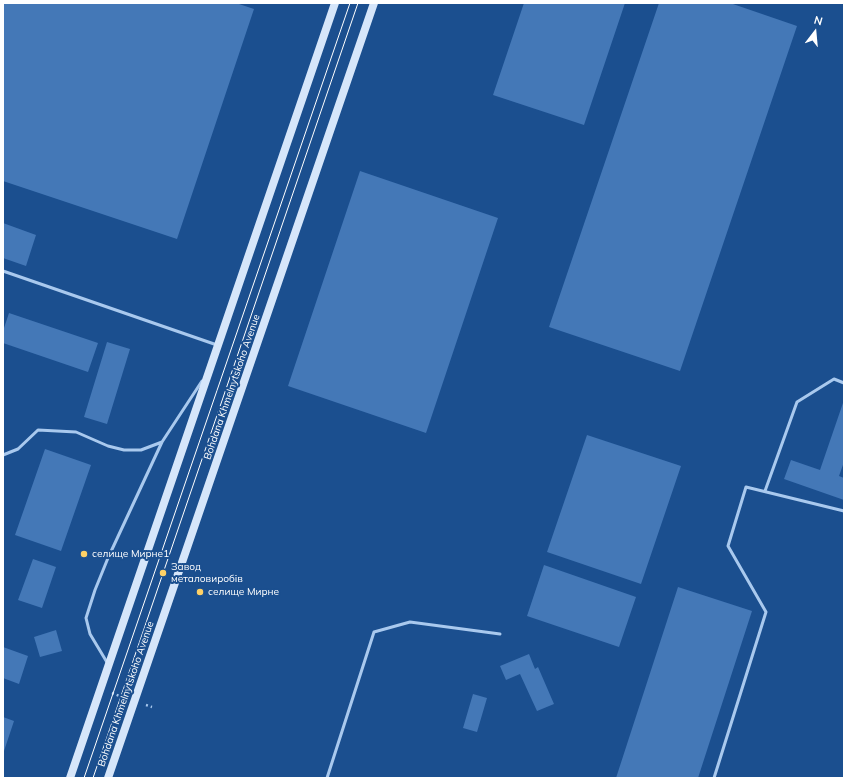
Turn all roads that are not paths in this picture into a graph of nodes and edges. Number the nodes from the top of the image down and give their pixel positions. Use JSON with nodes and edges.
{"nodes":[{"id":1,"x":335,"y":3,"type":"edge"},
{"id":2,"x":374,"y":3,"type":"edge"},
{"id":3,"x":3,"y":271,"type":"edge"},
{"id":4,"x":217,"y":345,"type":"junction"},
{"id":5,"x":208,"y":373,"type":"junction"},
{"id":6,"x":844,"y":383,"type":"edge"},
{"id":7,"x":162,"y":442,"type":"junction"},
{"id":8,"x":3,"y":455,"type":"edge"},
{"id":9,"x":765,"y":491,"type":"junction"},
{"id":10,"x":844,"y":511,"type":"edge"},
{"id":11,"x":500,"y":634,"type":"dead end"},
{"id":12,"x":108,"y":665,"type":"junction"},
{"id":13,"x":70,"y":778,"type":"edge"},
{"id":14,"x":108,"y":778,"type":"edge"},
{"id":15,"x":327,"y":778,"type":"edge"},
{"id":16,"x":714,"y":778,"type":"edge"}],
"edges":[{"from":1,"to":4,"type":"main road"},
{"from":2,"to":14,"type":"main road","name":"Bohdana Khmelnytskoho Avenue"},
{"from":3,"to":4,"type":"lane"},
{"from":4,"to":5,"type":"main road"},
{"from":5,"to":7,"type":"lane"},
{"from":5,"to":12,"type":"main road"},
{"from":6,"to":9,"type":"lane"},
{"from":7,"to":8,"type":"lane"},
{"from":7,"to":12,"type":"lane"},
{"from":9,"to":10,"type":"lane"},
{"from":9,"to":16,"type":"lane"},
{"from":11,"to":15,"type":"lane"},
{"from":12,"to":13,"type":"main road"}]}
